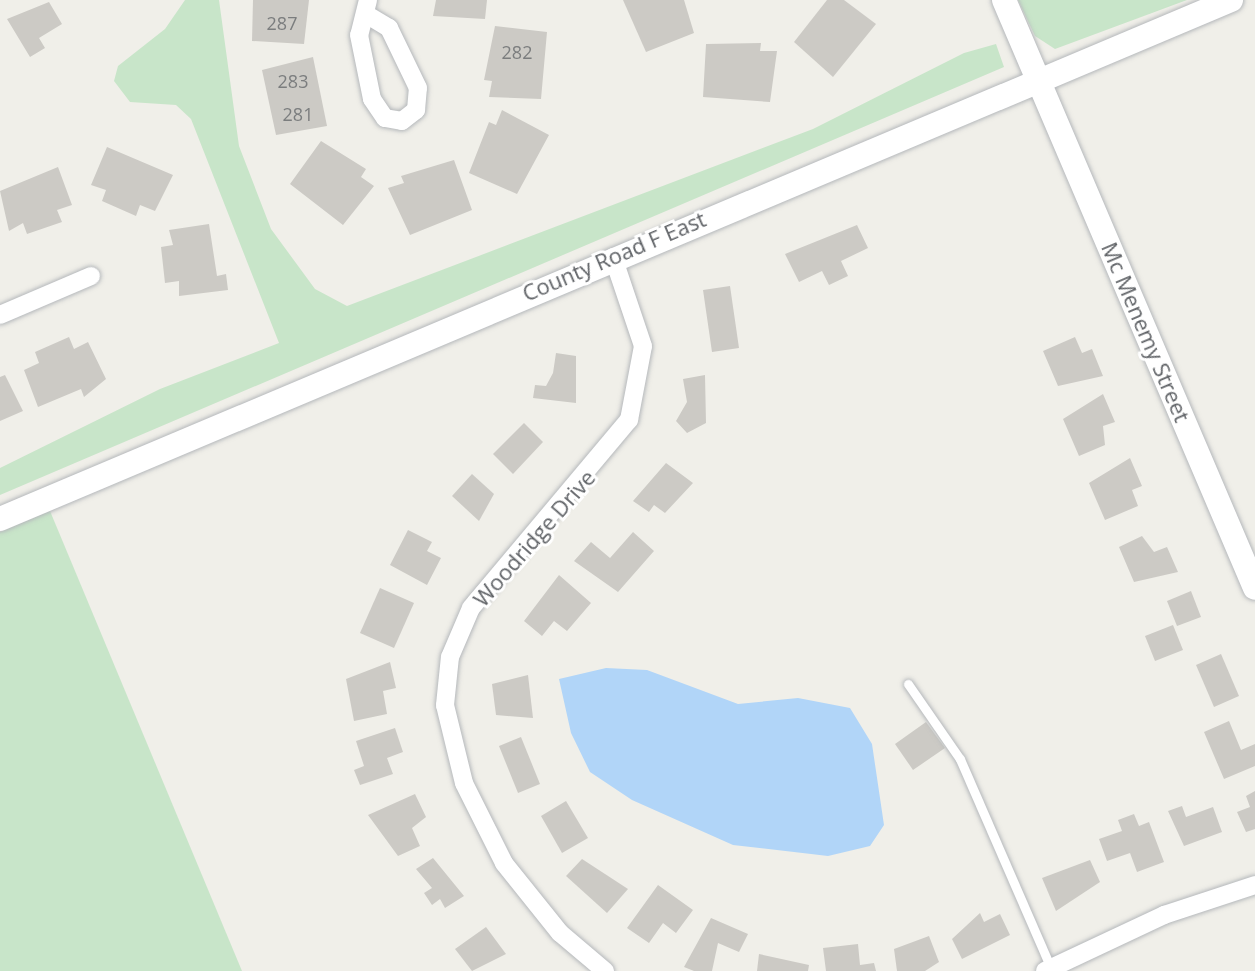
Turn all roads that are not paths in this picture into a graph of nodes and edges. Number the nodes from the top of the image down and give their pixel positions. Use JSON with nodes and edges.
{"nodes":[{"id":1,"x":1004,"y":0,"type":"edge"},
{"id":2,"x":1231,"y":0,"type":"edge"},
{"id":3,"x":369,"y":8,"type":"edge"},
{"id":4,"x":1037,"y":77,"type":"junction"},
{"id":5,"x":613,"y":257,"type":"junction"},
{"id":6,"x":91,"y":276,"type":"dead end"},
{"id":7,"x":0,"y":315,"type":"edge"},
{"id":8,"x":0,"y":519,"type":"edge"},
{"id":9,"x":1255,"y":588,"type":"edge"},
{"id":10,"x":908,"y":684,"type":"dead end"},
{"id":11,"x":1255,"y":885,"type":"edge"},
{"id":12,"x":1049,"y":970,"type":"edge"},
{"id":13,"x":605,"y":971,"type":"edge"}],
"edges":[{"from":1,"to":4,"type":"street","name":"Mc Menemy Street"},
{"from":2,"to":4,"type":"street","name":"County Road F East"},
{"from":3,"to":3,"type":"street"},
{"from":4,"to":5,"type":"street","name":"County Road F East"},
{"from":4,"to":9,"type":"street","name":"Mc Menemy Street"},
{"from":5,"to":8,"type":"street","name":"County Road F East"},
{"from":5,"to":13,"type":"street","name":"Woodridge Drive"},
{"from":6,"to":7,"type":"street"},
{"from":10,"to":12,"type":"lane"},
{"from":11,"to":12,"type":"street"}]}
